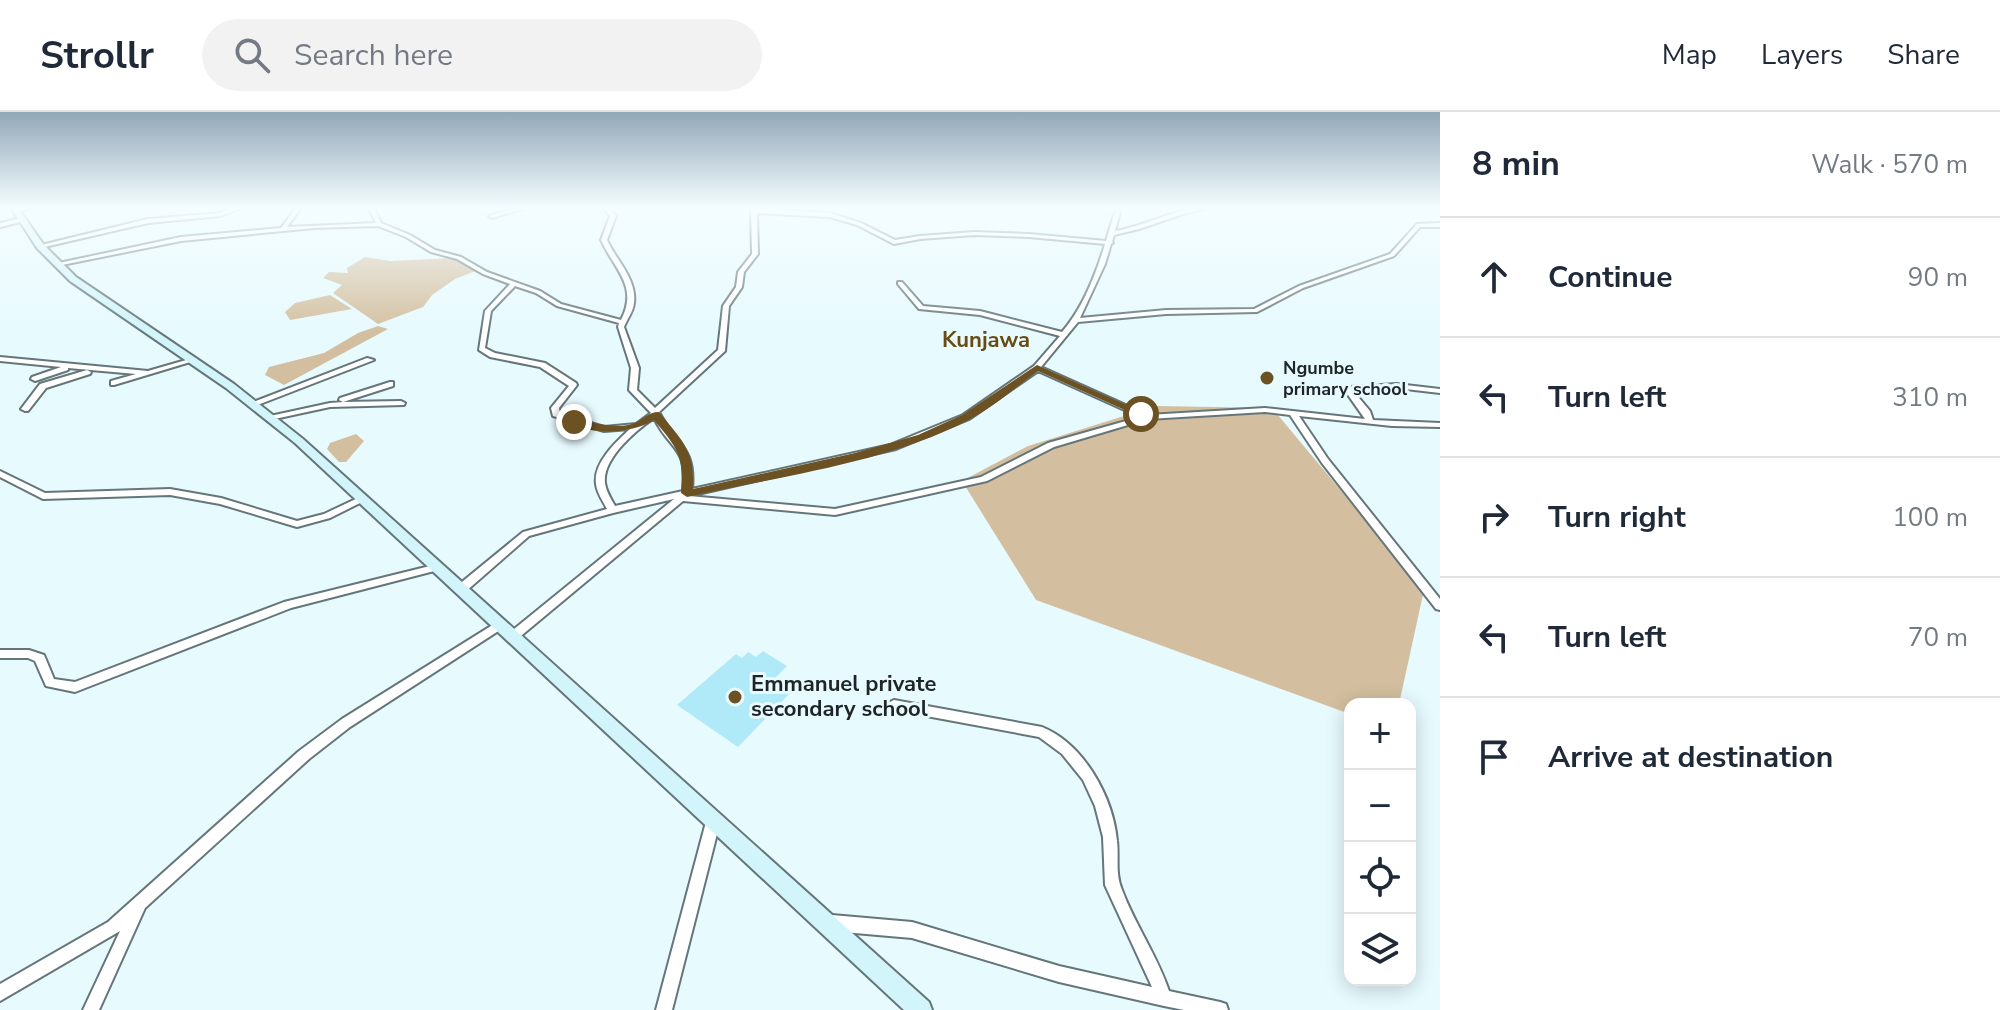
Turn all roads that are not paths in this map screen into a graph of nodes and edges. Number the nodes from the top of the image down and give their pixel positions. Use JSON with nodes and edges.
{"nodes":[{"id":1,"x":44,"y":250,"type":"edge"},
{"id":2,"x":123,"y":250,"type":"edge"},
{"id":3,"x":431,"y":250,"type":"edge"},
{"id":4,"x":609,"y":250,"type":"edge"},
{"id":5,"x":755,"y":250,"type":"edge"},
{"id":6,"x":1107,"y":250,"type":"edge"},
{"id":7,"x":1397,"y":250,"type":"edge"},
{"id":8,"x":57,"y":264,"type":"junction"},
{"id":9,"x":900,"y":283,"type":"dead end"},
{"id":10,"x":514,"y":284,"type":"junction"},
{"id":11,"x":1076,"y":320,"type":"junction"},
{"id":12,"x":622,"y":322,"type":"junction"},
{"id":13,"x":1065,"y":335,"type":"junction"},
{"id":14,"x":0,"y":359,"type":"edge"},
{"id":15,"x":193,"y":360,"type":"junction"},
{"id":16,"x":370,"y":360,"type":"dead end"},
{"id":17,"x":67,"y":367,"type":"junction"},
{"id":18,"x":1037,"y":368,"type":"junction"},
{"id":19,"x":93,"y":370,"type":"junction"},
{"id":20,"x":147,"y":373,"type":"junction"},
{"id":21,"x":35,"y":379,"type":"dead end"},
{"id":22,"x":114,"y":383,"type":"dead end"},
{"id":23,"x":390,"y":384,"type":"dead end"},
{"id":24,"x":1440,"y":391,"type":"edge"},
{"id":25,"x":401,"y":403,"type":"dead end"},
{"id":26,"x":252,"y":404,"type":"junction"},
{"id":27,"x":330,"y":405,"type":"junction"},
{"id":28,"x":25,"y":409,"type":"dead end"},
{"id":29,"x":1292,"y":412,"type":"junction"},
{"id":30,"x":655,"y":413,"type":"junction"},
{"id":31,"x":1147,"y":417,"type":"junction"},
{"id":32,"x":270,"y":418,"type":"junction"},
{"id":33,"x":1370,"y":422,"type":"junction"},
{"id":34,"x":1414,"y":425,"type":"junction"},
{"id":35,"x":1440,"y":425,"type":"edge"},
{"id":36,"x":637,"y":426,"type":"junction"},
{"id":37,"x":1440,"y":435,"type":"edge"},
{"id":38,"x":0,"y":474,"type":"edge"},
{"id":39,"x":685,"y":496,"type":"junction"},
{"id":40,"x":363,"y":499,"type":"junction"},
{"id":41,"x":612,"y":510,"type":"junction"},
{"id":42,"x":438,"y":567,"type":"junction"},
{"id":43,"x":461,"y":589,"type":"junction"},
{"id":44,"x":1440,"y":606,"type":"edge"},
{"id":45,"x":499,"y":625,"type":"junction"},
{"id":46,"x":512,"y":637,"type":"junction"},
{"id":47,"x":0,"y":654,"type":"edge"},
{"id":48,"x":894,"y":705,"type":"dead end"},
{"id":49,"x":713,"y":822,"type":"junction"},
{"id":50,"x":139,"y":908,"type":"junction"},
{"id":51,"x":826,"y":923,"type":"junction"},
{"id":52,"x":0,"y":993,"type":"edge"},
{"id":53,"x":1164,"y":998,"type":"junction"},
{"id":54,"x":91,"y":1010,"type":"edge"},
{"id":55,"x":664,"y":1010,"type":"edge"},
{"id":56,"x":921,"y":1010,"type":"edge"},
{"id":57,"x":1220,"y":1010,"type":"edge"}],
"edges":[{"from":1,"to":8,"type":"main road"},
{"from":2,"to":8,"type":"street"},
{"from":3,"to":10,"type":"street"},
{"from":4,"to":12,"type":"street"},
{"from":5,"to":30,"type":"street"},
{"from":6,"to":11,"type":"street"},
{"from":7,"to":11,"type":"street"},
{"from":8,"to":15,"type":"main road"},
{"from":9,"to":13,"type":"street"},
{"from":10,"to":12,"type":"street"},
{"from":10,"to":36,"type":"street"},
{"from":11,"to":13,"type":"street"},
{"from":12,"to":30,"type":"street"},
{"from":13,"to":18,"type":"street"},
{"from":14,"to":17,"type":"street"},
{"from":15,"to":20,"type":"street"},
{"from":15,"to":26,"type":"main road"},
{"from":16,"to":26,"type":"street"},
{"from":17,"to":19,"type":"street"},
{"from":17,"to":21,"type":"street"},
{"from":18,"to":31,"type":"street"},
{"from":18,"to":39,"type":"street"},
{"from":19,"to":20,"type":"street"},
{"from":19,"to":28,"type":"street"},
{"from":20,"to":22,"type":"street"},
{"from":23,"to":27,"type":"street"},
{"from":24,"to":33,"type":"street"},
{"from":25,"to":27,"type":"street"},
{"from":26,"to":32,"type":"main road"},
{"from":27,"to":32,"type":"street"},
{"from":29,"to":31,"type":"street"},
{"from":29,"to":33,"type":"street"},
{"from":29,"to":44,"type":"street"},
{"from":30,"to":36,"type":"street"},
{"from":30,"to":39,"type":"street"},
{"from":31,"to":39,"type":"street"},
{"from":32,"to":40,"type":"main road"},
{"from":33,"to":34,"type":"street"},
{"from":34,"to":35,"type":"street"},
{"from":34,"to":37,"type":"street"},
{"from":36,"to":41,"type":"street"},
{"from":38,"to":40,"type":"street"},
{"from":39,"to":41,"type":"street"},
{"from":39,"to":46,"type":"street"},
{"from":40,"to":42,"type":"main road"},
{"from":41,"to":43,"type":"street"},
{"from":42,"to":43,"type":"main road"},
{"from":42,"to":47,"type":"street"},
{"from":43,"to":45,"type":"main road"},
{"from":45,"to":46,"type":"main road"},
{"from":45,"to":50,"type":"street"},
{"from":46,"to":49,"type":"main road"},
{"from":48,"to":53,"type":"street"},
{"from":49,"to":51,"type":"main road"},
{"from":49,"to":55,"type":"street"},
{"from":50,"to":52,"type":"street"},
{"from":50,"to":54,"type":"street"},
{"from":51,"to":53,"type":"street"},
{"from":51,"to":56,"type":"main road"},
{"from":53,"to":57,"type":"street"}]}
